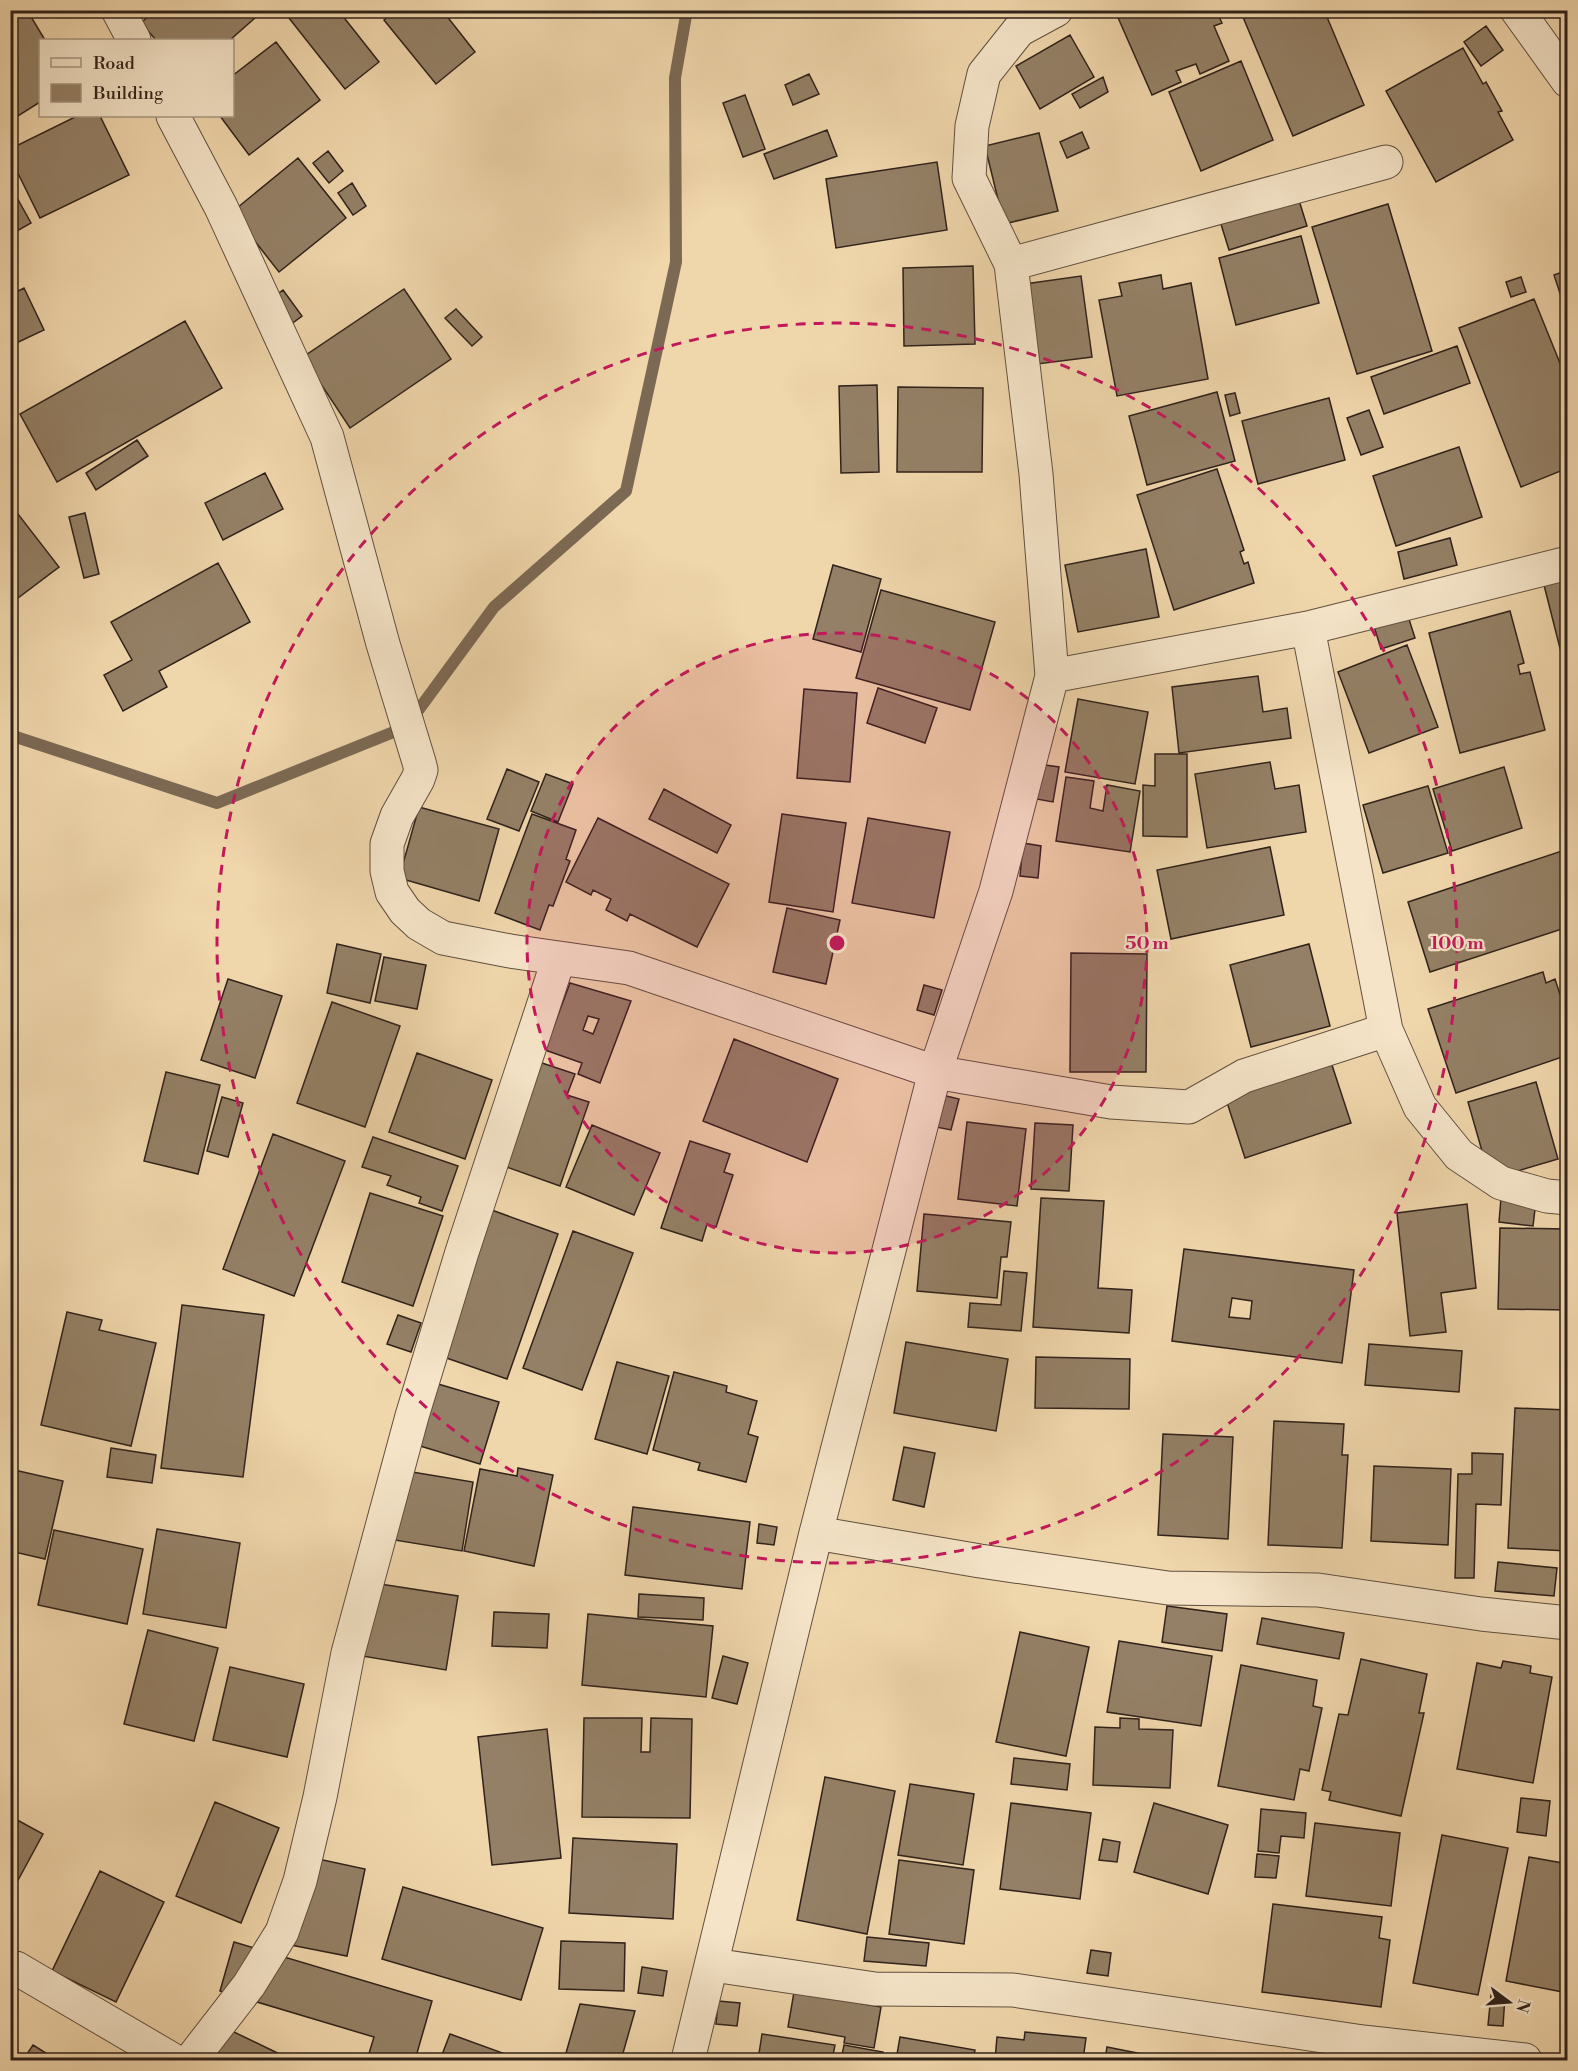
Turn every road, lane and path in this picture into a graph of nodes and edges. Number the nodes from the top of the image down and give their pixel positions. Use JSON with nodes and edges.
{"nodes":[{"id":1,"x":118,"y":10,"type":"edge"},
{"id":2,"x":1056,"y":10,"type":"edge"},
{"id":3,"x":1517,"y":10,"type":"edge"},
{"id":4,"x":133,"y":39,"type":"edge"},
{"id":5,"x":1568,"y":81,"type":"edge"},
{"id":6,"x":174,"y":117,"type":"edge"},
{"id":7,"x":1386,"y":162,"type":"dead end"},
{"id":8,"x":1011,"y":264,"type":"junction"},
{"id":9,"x":1568,"y":563,"type":"edge"},
{"id":10,"x":1308,"y":628,"type":"junction"},
{"id":11,"x":1052,"y":676,"type":"junction"},
{"id":12,"x":559,"y":958,"type":"junction"},
{"id":13,"x":1386,"y":1030,"type":"junction"},
{"id":14,"x":935,"y":1072,"type":"junction"},
{"id":15,"x":1568,"y":1198,"type":"edge"},
{"id":16,"x":816,"y":1533,"type":"junction"},
{"id":17,"x":1568,"y":1623,"type":"edge"},
{"id":18,"x":713,"y":1965,"type":"junction"},
{"id":19,"x":16,"y":1968,"type":"dead end"},
{"id":20,"x":1361,"y":2051,"type":"edge"},
{"id":21,"x":173,"y":2061,"type":"edge"},
{"id":22,"x":191,"y":2061,"type":"edge"},
{"id":23,"x":688,"y":2061,"type":"edge"},
{"id":24,"x":1525,"y":2061,"type":"edge"}],
"edges":[{"from":1,"to":4,"type":"street"},
{"from":2,"to":8,"type":"street"},
{"from":3,"to":5,"type":"street"},
{"from":6,"to":12,"type":"street"},
{"from":7,"to":8,"type":"street"},
{"from":8,"to":11,"type":"street"},
{"from":9,"to":10,"type":"street"},
{"from":10,"to":11,"type":"street"},
{"from":10,"to":13,"type":"street"},
{"from":11,"to":14,"type":"street"},
{"from":12,"to":14,"type":"street"},
{"from":12,"to":22,"type":"street"},
{"from":13,"to":14,"type":"street"},
{"from":13,"to":15,"type":"street"},
{"from":14,"to":16,"type":"street"},
{"from":16,"to":17,"type":"street"},
{"from":16,"to":18,"type":"street"},
{"from":18,"to":20,"type":"street"},
{"from":18,"to":23,"type":"street"},
{"from":19,"to":21,"type":"street"},
{"from":20,"to":24,"type":"street"}]}
